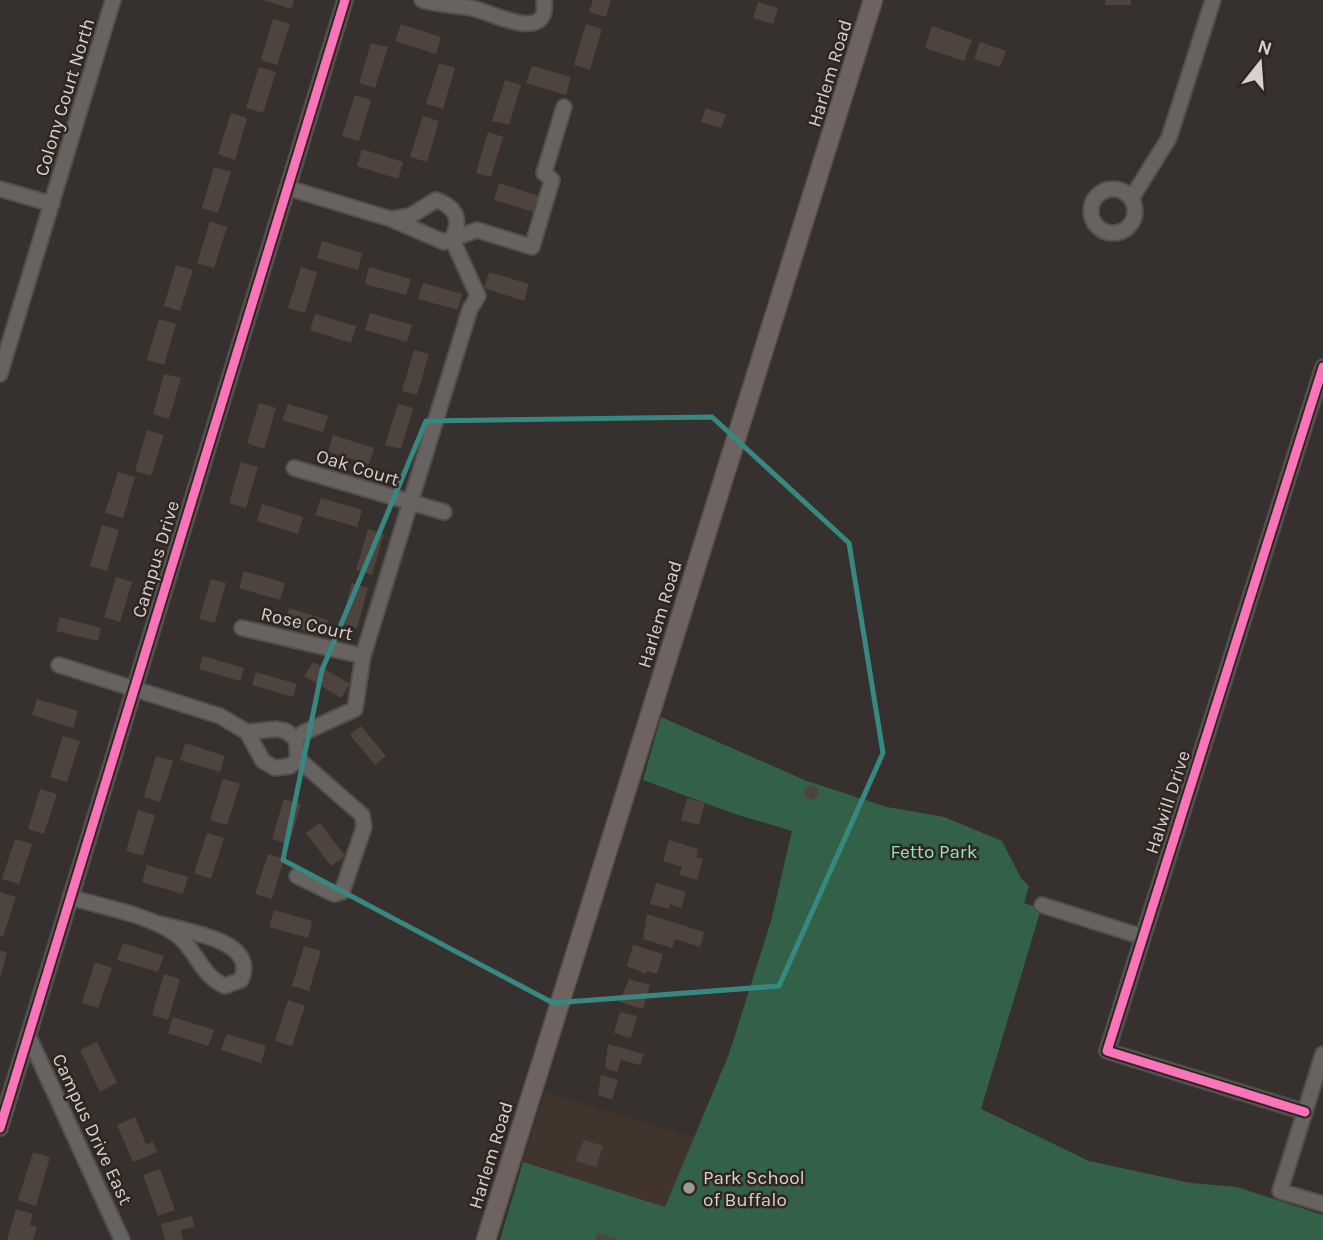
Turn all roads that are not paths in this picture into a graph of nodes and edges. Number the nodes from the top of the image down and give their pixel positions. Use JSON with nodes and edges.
{"nodes":[{"id":1,"x":113,"y":0,"type":"edge"},
{"id":2,"x":345,"y":0,"type":"edge"},
{"id":3,"x":422,"y":0,"type":"edge"},
{"id":4,"x":488,"y":0,"type":"edge"},
{"id":5,"x":544,"y":0,"type":"edge"},
{"id":6,"x":873,"y":0,"type":"edge"},
{"id":7,"x":1213,"y":0,"type":"edge"},
{"id":8,"x":472,"y":8,"type":"junction"},
{"id":9,"x":564,"y":107,"type":"dead end"},
{"id":10,"x":288,"y":188,"type":"junction"},
{"id":11,"x":0,"y":189,"type":"edge"},
{"id":12,"x":1131,"y":199,"type":"dead end"},
{"id":13,"x":52,"y":204,"type":"junction"},
{"id":14,"x":391,"y":219,"type":"junction"},
{"id":15,"x":452,"y":239,"type":"junction"},
{"id":16,"x":1323,"y":367,"type":"edge"},
{"id":17,"x":0,"y":374,"type":"edge"},
{"id":18,"x":294,"y":468,"type":"dead end"},
{"id":19,"x":411,"y":503,"type":"junction"},
{"id":20,"x":444,"y":512,"type":"dead end"},
{"id":21,"x":242,"y":628,"type":"dead end"},
{"id":22,"x":363,"y":656,"type":"junction"},
{"id":23,"x":59,"y":666,"type":"dead end"},
{"id":24,"x":133,"y":690,"type":"junction"},
{"id":25,"x":247,"y":732,"type":"junction"},
{"id":26,"x":303,"y":733,"type":"dead end"},
{"id":27,"x":298,"y":759,"type":"junction"},
{"id":28,"x":297,"y":876,"type":"dead end"},
{"id":29,"x":70,"y":897,"type":"junction"},
{"id":30,"x":1042,"y":905,"type":"dead end"},
{"id":31,"x":160,"y":924,"type":"junction"},
{"id":32,"x":1143,"y":937,"type":"junction"},
{"id":33,"x":28,"y":1035,"type":"junction"},
{"id":34,"x":1323,"y":1054,"type":"edge"},
{"id":35,"x":1305,"y":1112,"type":"junction"},
{"id":36,"x":0,"y":1128,"type":"edge"},
{"id":37,"x":1323,"y":1204,"type":"edge"},
{"id":38,"x":122,"y":1240,"type":"edge"},
{"id":39,"x":486,"y":1240,"type":"edge"}],
"edges":[{"from":1,"to":13,"type":"street","name":"Colony Court North"},
{"from":2,"to":10,"type":"street","name":"Campus Drive"},
{"from":3,"to":8,"type":"street"},
{"from":4,"to":8,"type":"street"},
{"from":5,"to":8,"type":"street"},
{"from":6,"to":39,"type":"main road","name":"Harlem Road"},
{"from":7,"to":12,"type":"street"},
{"from":9,"to":15,"type":"street"},
{"from":10,"to":14,"type":"street"},
{"from":10,"to":24,"type":"street","name":"Campus Drive"},
{"from":11,"to":13,"type":"street"},
{"from":13,"to":17,"type":"street","name":"Colony Court North"},
{"from":14,"to":15,"type":"street"},
{"from":14,"to":15,"type":"street"},
{"from":15,"to":19,"type":"street"},
{"from":16,"to":32,"type":"street","name":"Halwill Drive"},
{"from":18,"to":19,"type":"street","name":"Oak Court"},
{"from":19,"to":20,"type":"street","name":"Oak Court"},
{"from":19,"to":22,"type":"street"},
{"from":21,"to":22,"type":"street","name":"Rose Court"},
{"from":22,"to":26,"type":"street"},
{"from":23,"to":24,"type":"street"},
{"from":24,"to":25,"type":"street"},
{"from":24,"to":29,"type":"street","name":"Campus Drive"},
{"from":25,"to":27,"type":"street"},
{"from":25,"to":27,"type":"street"},
{"from":27,"to":28,"type":"street"},
{"from":29,"to":31,"type":"street"},
{"from":29,"to":33,"type":"street","name":"Campus Drive"},
{"from":30,"to":32,"type":"street"},
{"from":31,"to":31,"type":"street"},
{"from":32,"to":35,"type":"street","name":"Halwill Drive"},
{"from":33,"to":36,"type":"street","name":"Campus Drive"},
{"from":33,"to":38,"type":"street","name":"Campus Drive East"},
{"from":34,"to":35,"type":"street"},
{"from":35,"to":37,"type":"street"}]}
